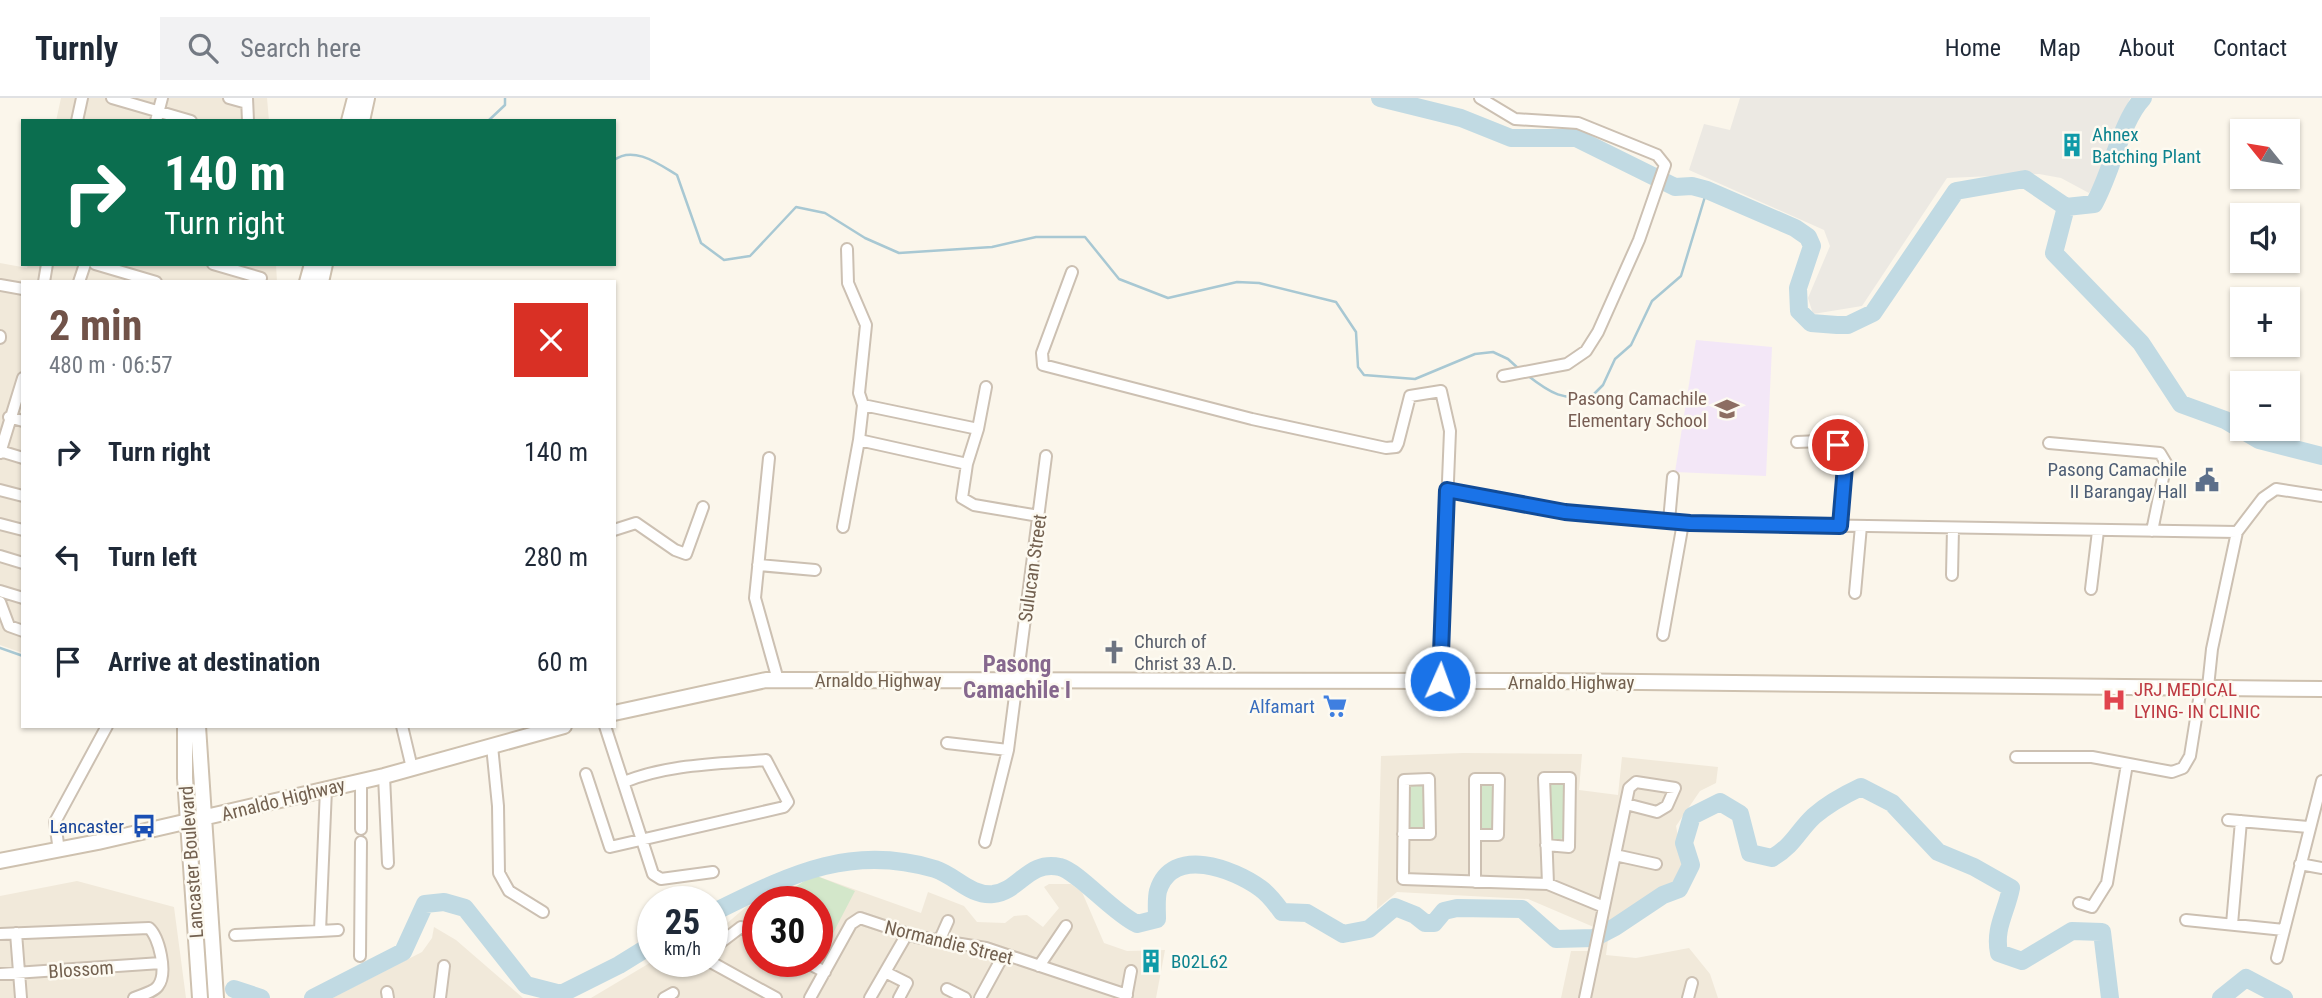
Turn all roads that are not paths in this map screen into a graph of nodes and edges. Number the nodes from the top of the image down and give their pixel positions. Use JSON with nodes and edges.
{"nodes":[{"id":1,"x":82,"y":98,"type":"edge"},
{"id":2,"x":112,"y":98,"type":"edge"},
{"id":3,"x":162,"y":98,"type":"edge"},
{"id":4,"x":229,"y":98,"type":"edge"},
{"id":5,"x":355,"y":98,"type":"edge"},
{"id":6,"x":368,"y":98,"type":"edge"},
{"id":7,"x":1480,"y":98,"type":"edge"},
{"id":8,"x":247,"y":100,"type":"edge"},
{"id":9,"x":158,"y":116,"type":"edge"},
{"id":10,"x":78,"y":119,"type":"edge"},
{"id":11,"x":178,"y":119,"type":"edge"},
{"id":12,"x":248,"y":119,"type":"edge"},
{"id":13,"x":350,"y":119,"type":"edge"},
{"id":14,"x":363,"y":119,"type":"edge"},
{"id":15,"x":847,"y":249,"type":"dead end"},
{"id":16,"x":101,"y":266,"type":"edge"},
{"id":17,"x":219,"y":266,"type":"edge"},
{"id":18,"x":1072,"y":272,"type":"dead end"},
{"id":19,"x":149,"y":280,"type":"edge"},
{"id":20,"x":261,"y":280,"type":"edge"},
{"id":21,"x":0,"y":285,"type":"edge"},
{"id":22,"x":21,"y":289,"type":"edge"},
{"id":23,"x":1503,"y":376,"type":"dead end"},
{"id":24,"x":21,"y":386,"type":"edge"},
{"id":25,"x":986,"y":387,"type":"dead end"},
{"id":26,"x":863,"y":405,"type":"junction"},
{"id":27,"x":9,"y":417,"type":"junction"},
{"id":28,"x":21,"y":420,"type":"edge"},
{"id":29,"x":978,"y":429,"type":"junction"},
{"id":30,"x":859,"y":440,"type":"junction"},
{"id":31,"x":1797,"y":442,"type":"dead end"},
{"id":32,"x":2049,"y":443,"type":"dead end"},
{"id":33,"x":0,"y":452,"type":"edge"},
{"id":34,"x":1046,"y":456,"type":"dead end"},
{"id":35,"x":21,"y":457,"type":"edge"},
{"id":36,"x":769,"y":458,"type":"dead end"},
{"id":37,"x":967,"y":464,"type":"junction"},
{"id":38,"x":1673,"y":477,"type":"dead end"},
{"id":39,"x":0,"y":490,"type":"edge"},
{"id":40,"x":1447,"y":490,"type":"junction"},
{"id":41,"x":21,"y":495,"type":"edge"},
{"id":42,"x":2322,"y":496,"type":"edge"},
{"id":43,"x":703,"y":508,"type":"dead end"},
{"id":44,"x":1039,"y":516,"type":"junction"},
{"id":45,"x":1669,"y":521,"type":"junction"},
{"id":46,"x":1683,"y":523,"type":"junction"},
{"id":47,"x":0,"y":524,"type":"edge"},
{"id":48,"x":1840,"y":526,"type":"junction"},
{"id":49,"x":1861,"y":526,"type":"junction"},
{"id":50,"x":843,"y":527,"type":"dead end"},
{"id":51,"x":1953,"y":528,"type":"junction"},
{"id":52,"x":21,"y":529,"type":"edge"},
{"id":53,"x":616,"y":529,"type":"edge"},
{"id":54,"x":2098,"y":531,"type":"junction"},
{"id":55,"x":2152,"y":531,"type":"junction"},
{"id":56,"x":2237,"y":532,"type":"junction"},
{"id":57,"x":0,"y":556,"type":"edge"},
{"id":58,"x":21,"y":562,"type":"edge"},
{"id":59,"x":758,"y":565,"type":"junction"},
{"id":60,"x":815,"y":570,"type":"dead end"},
{"id":61,"x":1952,"y":575,"type":"dead end"},
{"id":62,"x":2091,"y":589,"type":"dead end"},
{"id":63,"x":0,"y":591,"type":"edge"},
{"id":64,"x":1855,"y":593,"type":"dead end"},
{"id":65,"x":21,"y":597,"type":"edge"},
{"id":66,"x":0,"y":602,"type":"edge"},
{"id":67,"x":21,"y":630,"type":"edge"},
{"id":68,"x":1663,"y":635,"type":"dead end"},
{"id":69,"x":1016,"y":680,"type":"junction"},
{"id":70,"x":765,"y":681,"type":"junction"},
{"id":71,"x":1440,"y":681,"type":"junction"},
{"id":72,"x":2204,"y":687,"type":"junction"},
{"id":73,"x":2322,"y":689,"type":"edge"},
{"id":74,"x":616,"y":713,"type":"edge"},
{"id":75,"x":106,"y":728,"type":"edge"},
{"id":76,"x":185,"y":728,"type":"edge"},
{"id":77,"x":198,"y":728,"type":"edge"},
{"id":78,"x":402,"y":728,"type":"edge"},
{"id":79,"x":550,"y":728,"type":"edge"},
{"id":80,"x":606,"y":728,"type":"edge"},
{"id":81,"x":521,"y":732,"type":"edge"},
{"id":82,"x":947,"y":743,"type":"dead end"},
{"id":83,"x":492,"y":746,"type":"junction"},
{"id":84,"x":1008,"y":750,"type":"junction"},
{"id":85,"x":2016,"y":757,"type":"dead end"},
{"id":86,"x":2127,"y":764,"type":"junction"},
{"id":87,"x":412,"y":768,"type":"junction"},
{"id":88,"x":586,"y":774,"type":"dead end"},
{"id":89,"x":384,"y":776,"type":"junction"},
{"id":90,"x":361,"y":780,"type":"junction"},
{"id":91,"x":2322,"y":781,"type":"edge"},
{"id":92,"x":624,"y":782,"type":"junction"},
{"id":93,"x":326,"y":789,"type":"junction"},
{"id":94,"x":1626,"y":804,"type":"dead end"},
{"id":95,"x":204,"y":818,"type":"junction"},
{"id":96,"x":2228,"y":820,"type":"dead end"},
{"id":97,"x":2241,"y":821,"type":"junction"},
{"id":98,"x":188,"y":822,"type":"junction"},
{"id":99,"x":2308,"y":827,"type":"junction"},
{"id":100,"x":361,"y":829,"type":"dead end"},
{"id":101,"x":1403,"y":834,"type":"junction"},
{"id":102,"x":1475,"y":835,"type":"junction"},
{"id":103,"x":644,"y":841,"type":"junction"},
{"id":104,"x":361,"y":842,"type":"dead end"},
{"id":105,"x":985,"y":842,"type":"dead end"},
{"id":106,"x":1546,"y":845,"type":"junction"},
{"id":107,"x":59,"y":851,"type":"junction"},
{"id":108,"x":1615,"y":855,"type":"junction"},
{"id":109,"x":0,"y":860,"type":"edge"},
{"id":110,"x":388,"y":863,"type":"dead end"},
{"id":111,"x":1656,"y":864,"type":"dead end"},
{"id":112,"x":2300,"y":864,"type":"junction"},
{"id":113,"x":2322,"y":868,"type":"edge"},
{"id":114,"x":713,"y":872,"type":"dead end"},
{"id":115,"x":1475,"y":882,"type":"junction"},
{"id":116,"x":1548,"y":884,"type":"junction"},
{"id":117,"x":2080,"y":903,"type":"dead end"},
{"id":118,"x":1604,"y":907,"type":"junction"},
{"id":119,"x":543,"y":912,"type":"dead end"},
{"id":120,"x":2186,"y":920,"type":"dead end"},
{"id":121,"x":948,"y":921,"type":"dead end"},
{"id":122,"x":2232,"y":924,"type":"junction"},
{"id":123,"x":1066,"y":926,"type":"dead end"},
{"id":124,"x":338,"y":930,"type":"dead end"},
{"id":125,"x":2284,"y":930,"type":"junction"},
{"id":126,"x":320,"y":931,"type":"junction"},
{"id":127,"x":16,"y":933,"type":"junction"},
{"id":128,"x":907,"y":933,"type":"junction"},
{"id":129,"x":0,"y":934,"type":"edge"},
{"id":130,"x":235,"y":935,"type":"dead end"},
{"id":131,"x":940,"y":939,"type":"junction"},
{"id":132,"x":1004,"y":954,"type":"junction"},
{"id":133,"x":360,"y":956,"type":"dead end"},
{"id":134,"x":833,"y":957,"type":"edge"},
{"id":135,"x":2277,"y":958,"type":"dead end"},
{"id":136,"x":161,"y":963,"type":"junction"},
{"id":137,"x":444,"y":966,"type":"dead end"},
{"id":138,"x":1039,"y":966,"type":"junction"},
{"id":139,"x":728,"y":971,"type":"edge"},
{"id":140,"x":1132,"y":971,"type":"dead end"},
{"id":141,"x":885,"y":972,"type":"junction"},
{"id":142,"x":0,"y":974,"type":"edge"},
{"id":143,"x":20,"y":974,"type":"junction"},
{"id":144,"x":822,"y":977,"type":"edge"},
{"id":145,"x":1692,"y":983,"type":"dead end"},
{"id":146,"x":950,"y":993,"type":"edge"},
{"id":147,"x":1126,"y":996,"type":"edge"},
{"id":148,"x":21,"y":998,"type":"edge"},
{"id":149,"x":134,"y":998,"type":"edge"},
{"id":150,"x":200,"y":998,"type":"edge"},
{"id":151,"x":216,"y":998,"type":"edge"},
{"id":152,"x":440,"y":998,"type":"edge"},
{"id":153,"x":664,"y":998,"type":"edge"},
{"id":154,"x":671,"y":998,"type":"edge"},
{"id":155,"x":776,"y":998,"type":"edge"},
{"id":156,"x":810,"y":998,"type":"edge"},
{"id":157,"x":870,"y":998,"type":"edge"},
{"id":158,"x":899,"y":998,"type":"edge"},
{"id":159,"x":965,"y":998,"type":"edge"},
{"id":160,"x":980,"y":998,"type":"edge"},
{"id":161,"x":1585,"y":998,"type":"edge"},
{"id":162,"x":1688,"y":998,"type":"edge"}],
"edges":[{"from":1,"to":10,"type":"street"},
{"from":2,"to":9,"type":"street"},
{"from":3,"to":9,"type":"street"},
{"from":4,"to":8,"type":"street"},
{"from":5,"to":13,"type":"main road"},
{"from":6,"to":14,"type":"main road"},
{"from":7,"to":23,"type":"street"},
{"from":8,"to":12,"type":"street"},
{"from":9,"to":11,"type":"street"},
{"from":15,"to":26,"type":"street"},
{"from":16,"to":19,"type":"street"},
{"from":17,"to":20,"type":"street"},
{"from":18,"to":40,"type":"street"},
{"from":21,"to":22,"type":"street"},
{"from":24,"to":27,"type":"street"},
{"from":25,"to":29,"type":"street"},
{"from":26,"to":29,"type":"street"},
{"from":26,"to":30,"type":"street"},
{"from":27,"to":28,"type":"street"},
{"from":27,"to":33,"type":"street"},
{"from":29,"to":37,"type":"street"},
{"from":30,"to":37,"type":"street"},
{"from":30,"to":50,"type":"street"},
{"from":31,"to":48,"type":"street"},
{"from":32,"to":55,"type":"street"},
{"from":33,"to":35,"type":"street"},
{"from":34,"to":44,"type":"street","name":"Sulucan Street"},
{"from":36,"to":59,"type":"street"},
{"from":37,"to":44,"type":"street"},
{"from":38,"to":45,"type":"street"},
{"from":39,"to":41,"type":"street"},
{"from":40,"to":45,"type":"street"},
{"from":40,"to":71,"type":"street"},
{"from":42,"to":56,"type":"street"},
{"from":43,"to":53,"type":"street"},
{"from":44,"to":69,"type":"street","name":"Sulucan Street"},
{"from":45,"to":46,"type":"street"},
{"from":46,"to":48,"type":"street"},
{"from":46,"to":68,"type":"street"},
{"from":47,"to":52,"type":"street"},
{"from":48,"to":49,"type":"street"},
{"from":49,"to":51,"type":"street"},
{"from":49,"to":64,"type":"street"},
{"from":51,"to":54,"type":"street"},
{"from":51,"to":61,"type":"street"},
{"from":54,"to":55,"type":"street"},
{"from":54,"to":62,"type":"street"},
{"from":55,"to":56,"type":"street"},
{"from":56,"to":72,"type":"street"},
{"from":57,"to":58,"type":"street"},
{"from":59,"to":60,"type":"street"},
{"from":59,"to":70,"type":"street"},
{"from":63,"to":65,"type":"street"},
{"from":66,"to":67,"type":"street"},
{"from":69,"to":70,"type":"main road","name":"Arnaldo Highway"},
{"from":69,"to":71,"type":"main road","name":"Arnaldo Highway"},
{"from":69,"to":84,"type":"street","name":"Sulucan Street"},
{"from":70,"to":74,"type":"main road","name":"Arnaldo Highway"},
{"from":71,"to":72,"type":"main road","name":"Arnaldo Highway"},
{"from":72,"to":73,"type":"main road","name":"Arnaldo Highway"},
{"from":72,"to":86,"type":"street"},
{"from":75,"to":107,"type":"street"},
{"from":76,"to":98,"type":"main road","name":"Lancaster Boulevard"},
{"from":77,"to":95,"type":"main road","name":"Lancaster Boulevard"},
{"from":78,"to":87,"type":"street"},
{"from":79,"to":81,"type":"main road","name":"Arnaldo Highway"},
{"from":80,"to":92,"type":"street"},
{"from":81,"to":83,"type":"main road","name":"Arnaldo Highway"},
{"from":82,"to":84,"type":"street"},
{"from":83,"to":87,"type":"main road","name":"Arnaldo Highway"},
{"from":83,"to":119,"type":"street"},
{"from":84,"to":105,"type":"street","name":"Sulucan Street"},
{"from":85,"to":86,"type":"street"},
{"from":86,"to":117,"type":"street"},
{"from":87,"to":89,"type":"main road","name":"Arnaldo Highway"},
{"from":88,"to":103,"type":"street"},
{"from":89,"to":90,"type":"main road","name":"Arnaldo Highway"},
{"from":89,"to":110,"type":"street"},
{"from":90,"to":93,"type":"main road","name":"Arnaldo Highway"},
{"from":90,"to":100,"type":"street"},
{"from":91,"to":99,"type":"street"},
{"from":92,"to":103,"type":"street"},
{"from":92,"to":103,"type":"street"},
{"from":93,"to":95,"type":"main road","name":"Arnaldo Highway"},
{"from":93,"to":126,"type":"street"},
{"from":94,"to":108,"type":"street"},
{"from":95,"to":98,"type":"main road","name":"Arnaldo Highway"},
{"from":95,"to":151,"type":"main road","name":"Lancaster Boulevard"},
{"from":96,"to":97,"type":"street"},
{"from":97,"to":99,"type":"street"},
{"from":97,"to":122,"type":"street"},
{"from":98,"to":107,"type":"main road","name":"Arnaldo Highway"},
{"from":98,"to":150,"type":"main road","name":"Lancaster Boulevard"},
{"from":99,"to":112,"type":"street"},
{"from":101,"to":101,"type":"street"},
{"from":101,"to":115,"type":"street"},
{"from":102,"to":102,"type":"street"},
{"from":102,"to":115,"type":"street"},
{"from":103,"to":114,"type":"street"},
{"from":104,"to":133,"type":"street"},
{"from":106,"to":106,"type":"street"},
{"from":106,"to":116,"type":"street"},
{"from":107,"to":109,"type":"main road","name":"Arnaldo Highway"},
{"from":108,"to":111,"type":"street"},
{"from":108,"to":118,"type":"street"},
{"from":112,"to":113,"type":"street"},
{"from":112,"to":125,"type":"street"},
{"from":115,"to":116,"type":"street"},
{"from":116,"to":118,"type":"street"},
{"from":118,"to":161,"type":"street"},
{"from":120,"to":122,"type":"street"},
{"from":121,"to":131,"type":"street"},
{"from":122,"to":125,"type":"street"},
{"from":123,"to":138,"type":"street"},
{"from":124,"to":126,"type":"street"},
{"from":125,"to":135,"type":"street"},
{"from":126,"to":130,"type":"street"},
{"from":127,"to":129,"type":"street"},
{"from":127,"to":136,"type":"street"},
{"from":127,"to":143,"type":"street"},
{"from":128,"to":131,"type":"street","name":"Normandie Street"},
{"from":128,"to":134,"type":"street","name":"Normandie Street"},
{"from":128,"to":141,"type":"street"},
{"from":131,"to":132,"type":"street","name":"Normandie Street"},
{"from":132,"to":138,"type":"street","name":"Normandie Street"},
{"from":132,"to":160,"type":"street"},
{"from":136,"to":143,"type":"street","name":"Blossom"},
{"from":136,"to":149,"type":"street"},
{"from":137,"to":152,"type":"street"},
{"from":138,"to":147,"type":"street","name":"Normandie Street"},
{"from":139,"to":155,"type":"street"},
{"from":140,"to":147,"type":"street"},
{"from":141,"to":157,"type":"street"},
{"from":141,"to":158,"type":"street"},
{"from":142,"to":143,"type":"street","name":"Blossom"},
{"from":143,"to":148,"type":"street"},
{"from":144,"to":156,"type":"street"},
{"from":145,"to":162,"type":"street"},
{"from":146,"to":159,"type":"street"},
{"from":153,"to":154,"type":"street"}]}
